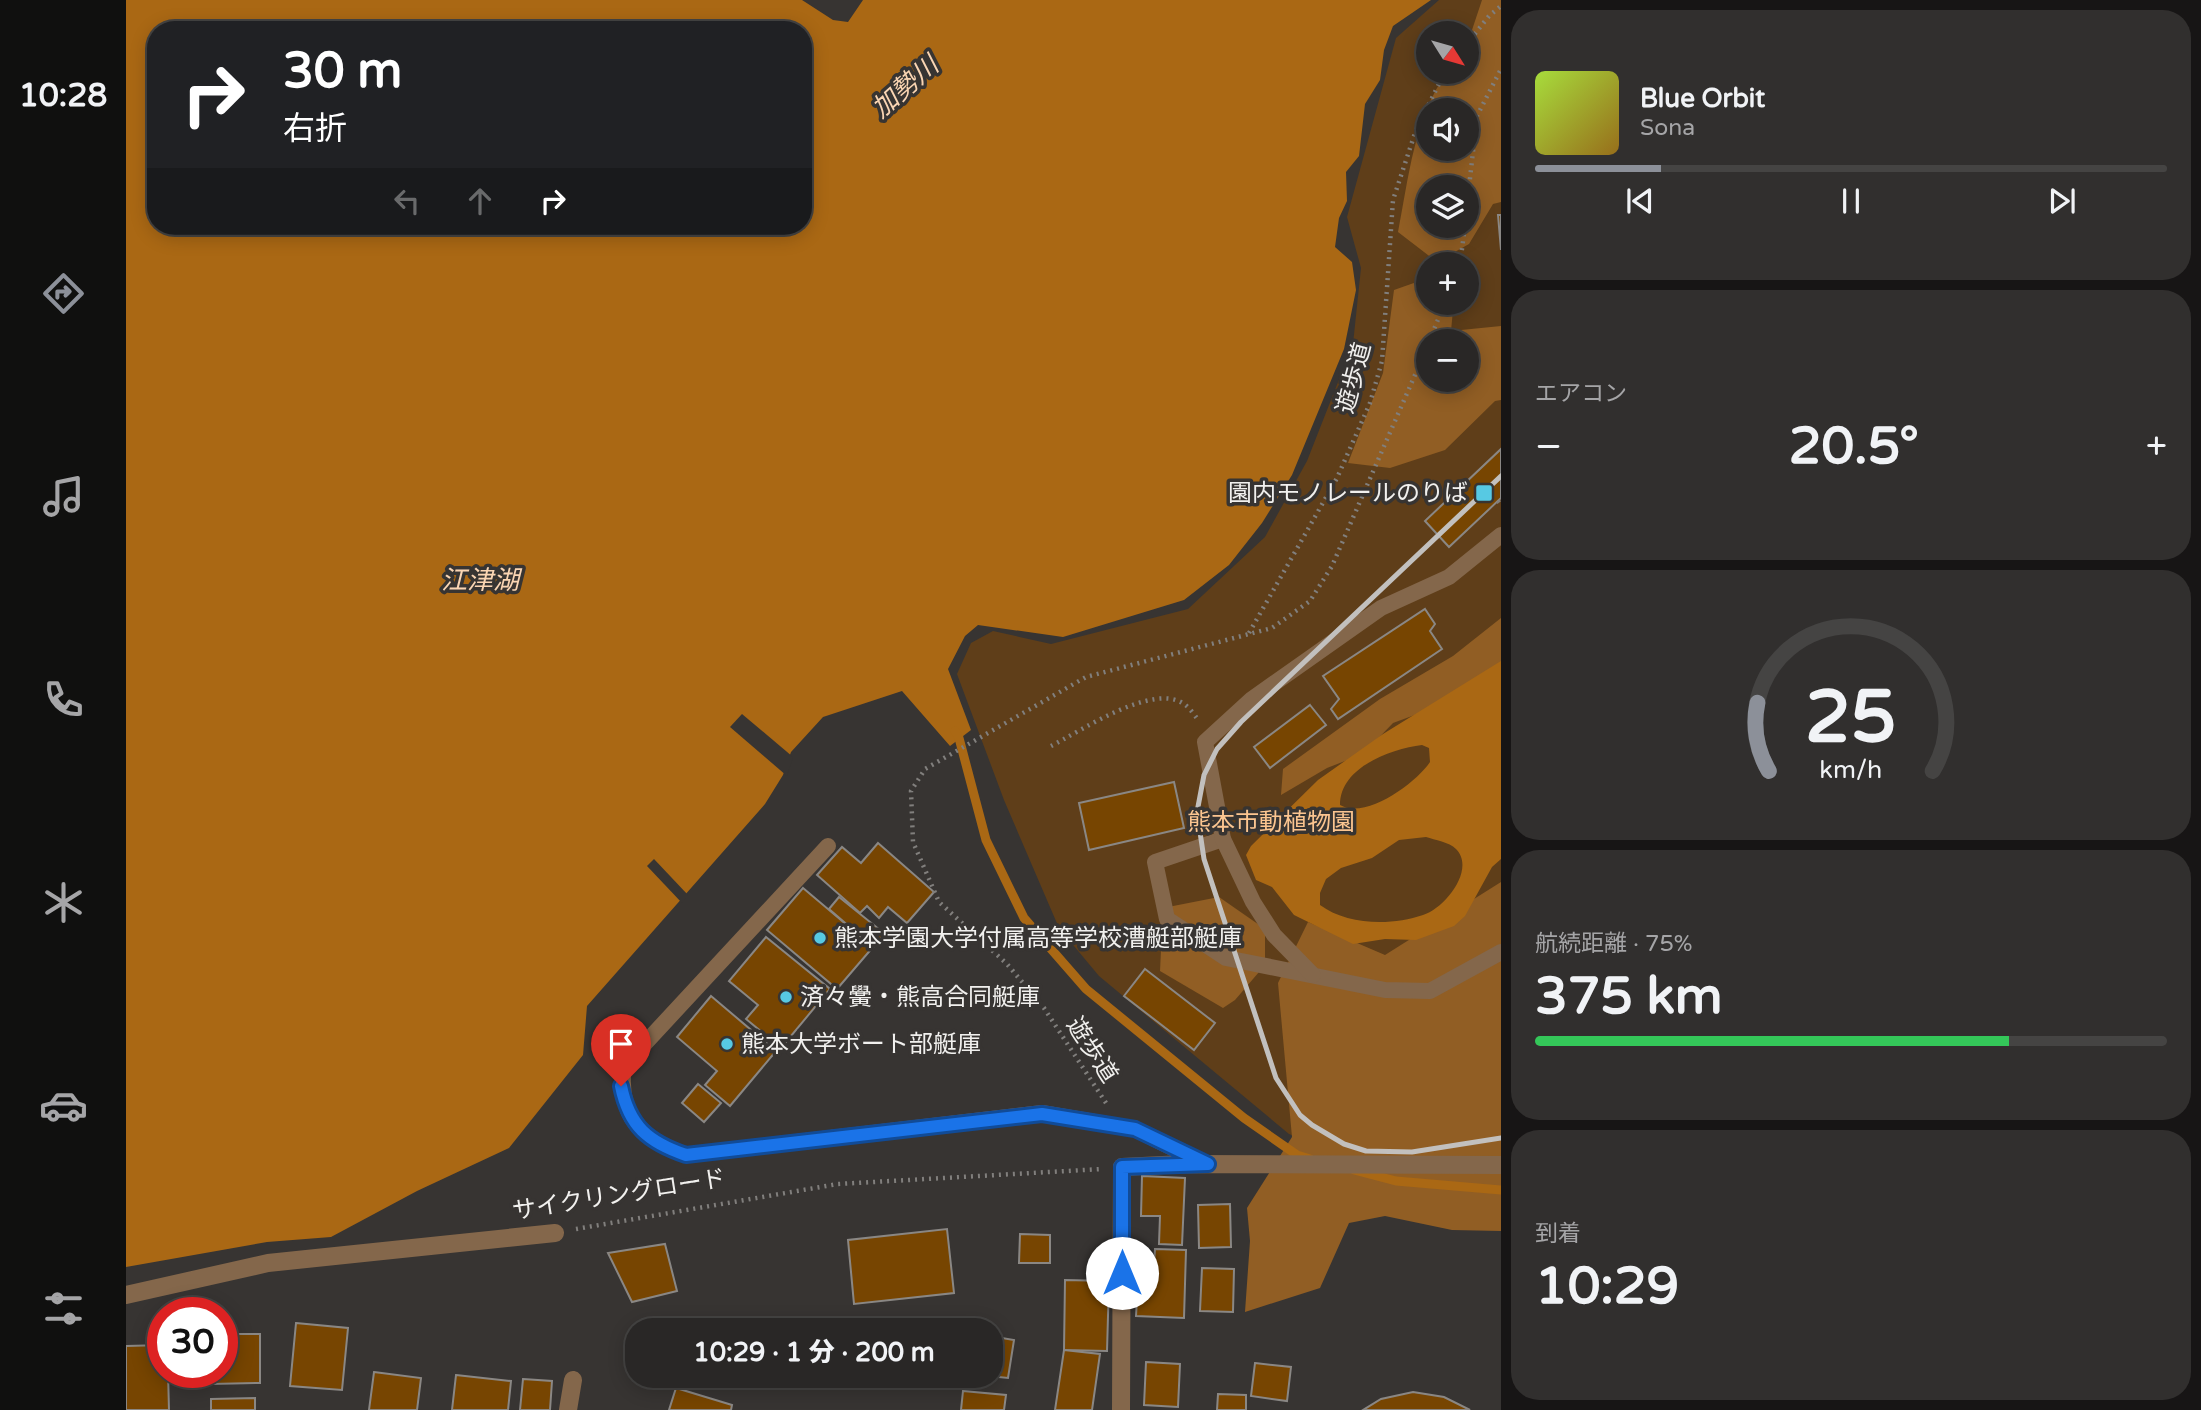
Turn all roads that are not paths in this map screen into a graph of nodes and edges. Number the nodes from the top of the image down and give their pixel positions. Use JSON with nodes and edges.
{"nodes":[{"id":1,"x":1501,"y":535,"type":"edge"},
{"id":2,"x":1223,"y":839,"type":"junction"},
{"id":3,"x":828,"y":846,"type":"dead end"},
{"id":4,"x":1501,"y":952,"type":"edge"},
{"id":5,"x":1312,"y":975,"type":"junction"},
{"id":6,"x":1208,"y":1164,"type":"junction"},
{"id":7,"x":1501,"y":1165,"type":"edge"},
{"id":8,"x":555,"y":1233,"type":"road end"},
{"id":9,"x":126,"y":1296,"type":"edge"},
{"id":10,"x":573,"y":1380,"type":"dead end"},
{"id":11,"x":568,"y":1410,"type":"edge"},
{"id":12,"x":1121,"y":1410,"type":"edge"}],
"edges":[{"from":1,"to":2,"type":"lane"},
{"from":2,"to":5,"type":"lane"},
{"from":2,"to":5,"type":"lane"},
{"from":3,"to":6,"type":"lane"},
{"from":4,"to":5,"type":"lane"},
{"from":6,"to":7,"type":"street"},
{"from":6,"to":12,"type":"street"},
{"from":8,"to":9,"type":"street","name":"サイクリングロード"},
{"from":10,"to":11,"type":"street"}]}
